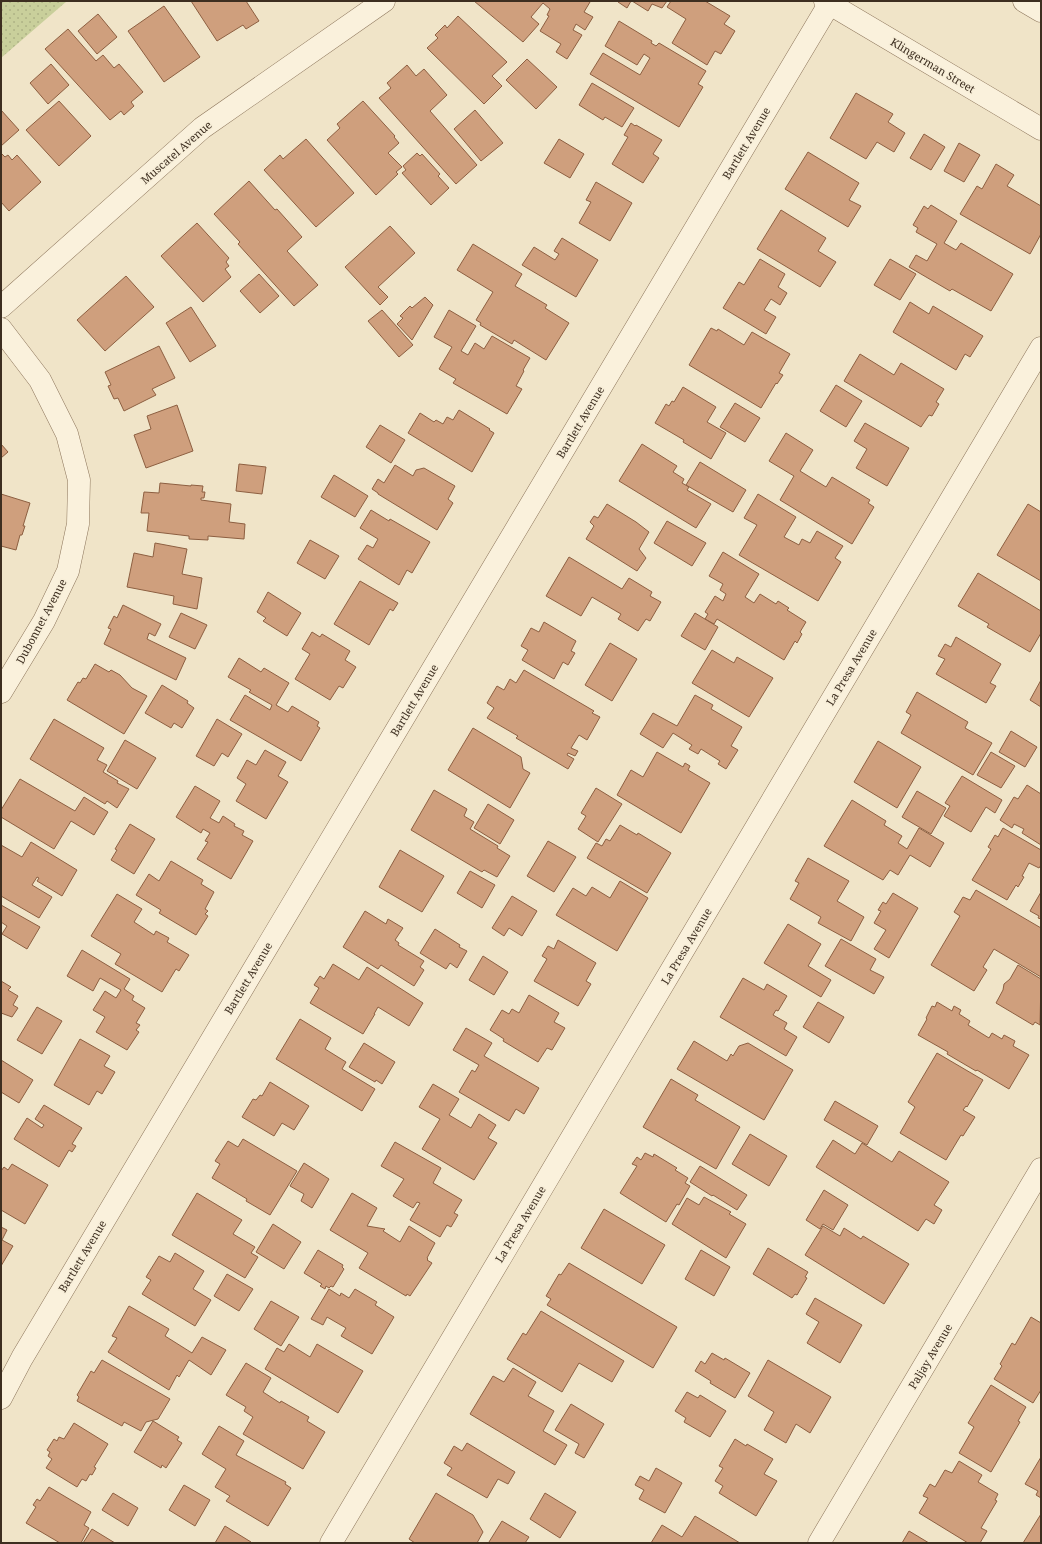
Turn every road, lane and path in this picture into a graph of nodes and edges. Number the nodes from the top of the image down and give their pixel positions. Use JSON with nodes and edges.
{"nodes":[{"id":1,"x":384,"y":1,"type":"edge"},
{"id":2,"x":1024,"y":1,"type":"edge"},
{"id":3,"x":828,"y":2,"type":"edge"},
{"id":4,"x":1041,"y":11,"type":"edge"},
{"id":5,"x":1041,"y":130,"type":"edge"},
{"id":6,"x":1,"y":307,"type":"edge"},
{"id":7,"x":1,"y":329,"type":"edge"},
{"id":8,"x":1041,"y":348,"type":"edge"},
{"id":9,"x":1,"y":692,"type":"edge"},
{"id":10,"x":1041,"y":1169,"type":"edge"},
{"id":11,"x":1,"y":1398,"type":"edge"},
{"id":12,"x":331,"y":1543,"type":"edge"},
{"id":13,"x":819,"y":1543,"type":"edge"}],
"edges":[{"from":1,"to":6,"type":"street","name":"Muscatel Avenue"},
{"from":2,"to":4,"type":"street"},
{"from":3,"to":5,"type":"street","name":"Klingerman Street"},
{"from":3,"to":11,"type":"street","name":"Bartlett Avenue"},
{"from":7,"to":9,"type":"street","name":"Dubonnet Avenue"},
{"from":8,"to":12,"type":"street","name":"La Presa Avenue"},
{"from":10,"to":13,"type":"street","name":"Paljay Avenue"}]}
